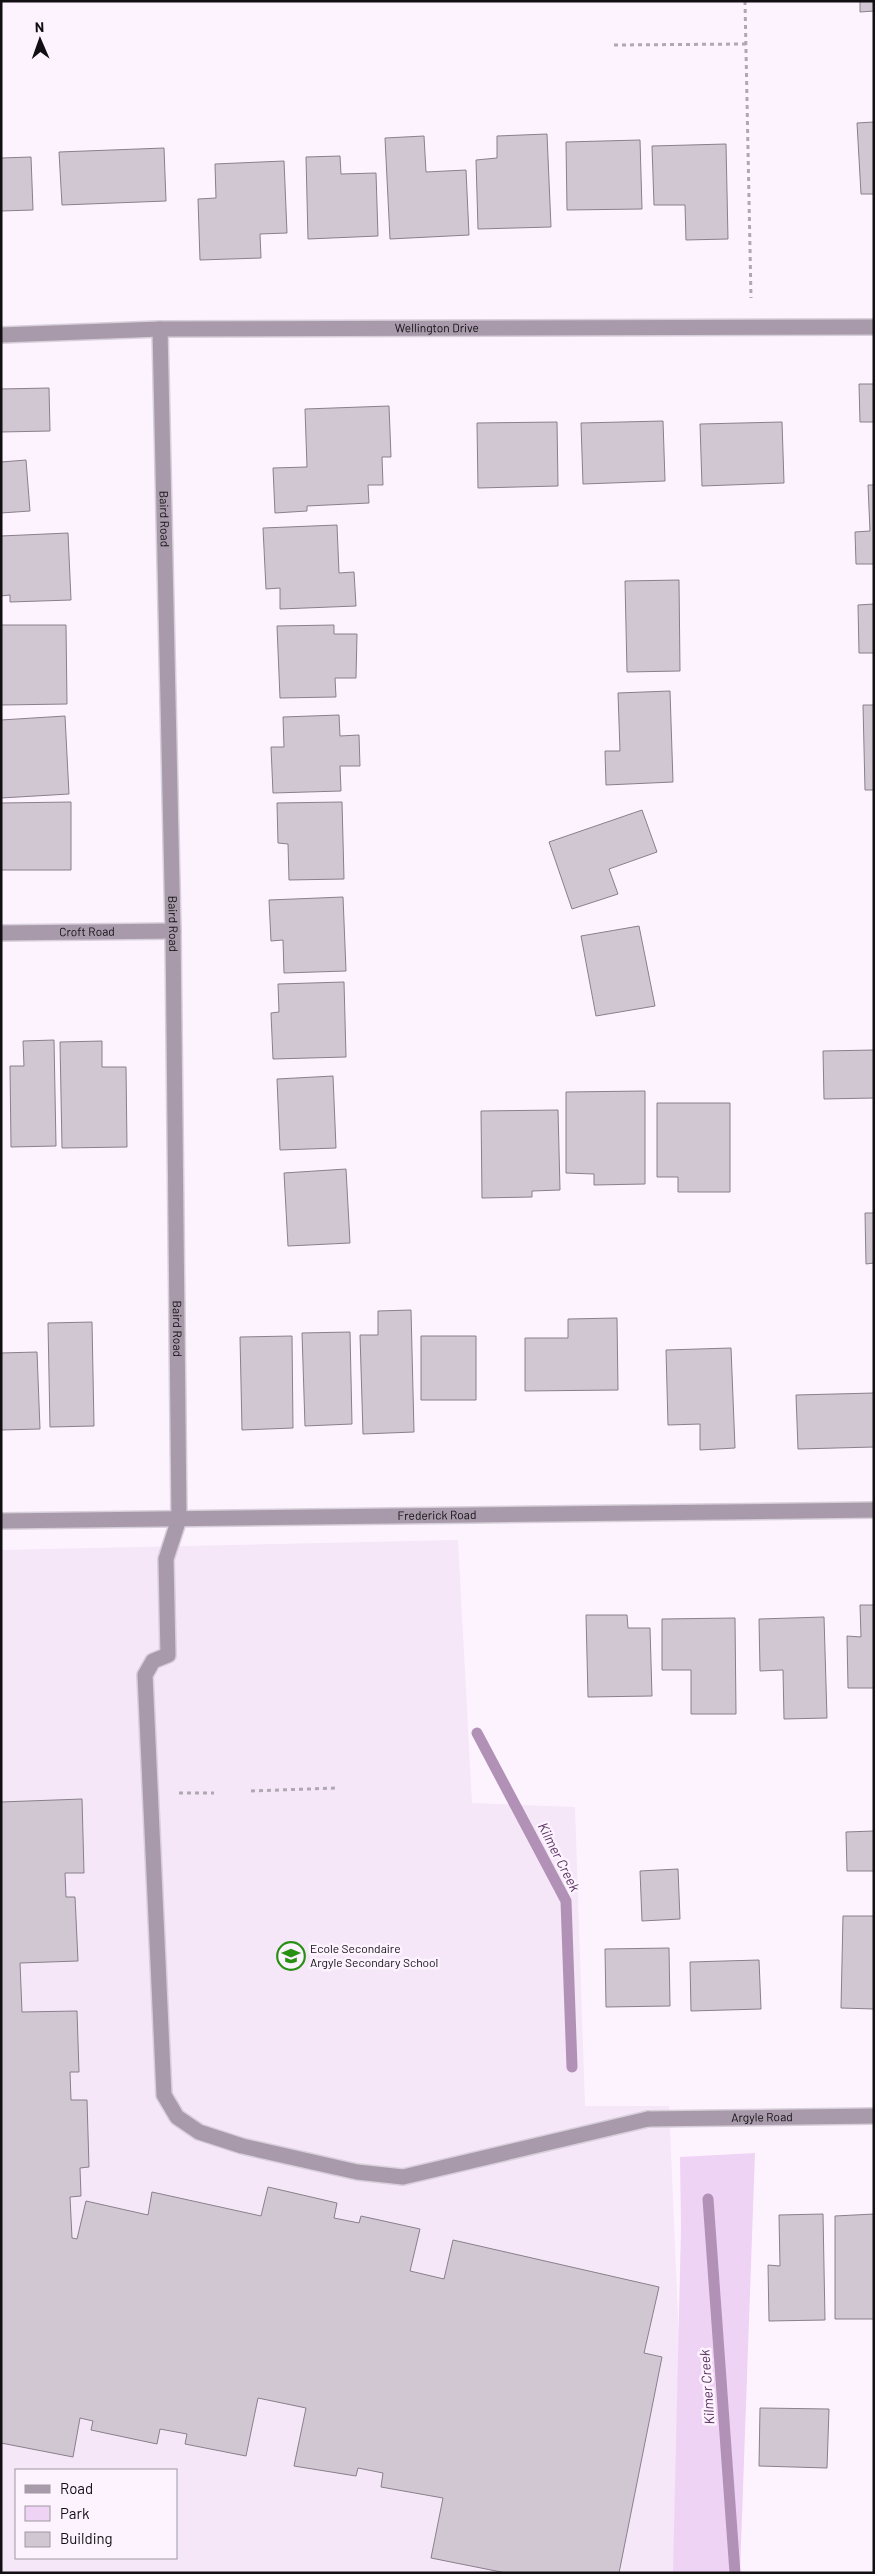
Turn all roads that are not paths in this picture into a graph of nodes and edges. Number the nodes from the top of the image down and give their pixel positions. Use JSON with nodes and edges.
{"nodes":[{"id":1,"x":874,"y":327,"type":"edge"},
{"id":2,"x":160,"y":329,"type":"junction"},
{"id":3,"x":1,"y":334,"type":"edge"},
{"id":4,"x":173,"y":931,"type":"junction"},
{"id":5,"x":1,"y":933,"type":"edge"},
{"id":6,"x":874,"y":1510,"type":"edge"},
{"id":7,"x":178,"y":1519,"type":"junction"},
{"id":8,"x":1,"y":1521,"type":"edge"},
{"id":9,"x":168,"y":1655,"type":"joint"},
{"id":10,"x":874,"y":2116,"type":"edge"}],
"edges":[{"from":1,"to":2,"type":"street","name":"Wellington Drive"},
{"from":2,"to":3,"type":"street","name":"Wellington Drive"},
{"from":2,"to":4,"type":"street","name":"Baird Road"},
{"from":4,"to":5,"type":"street","name":"Croft Road"},
{"from":4,"to":7,"type":"street","name":"Baird Road"},
{"from":6,"to":7,"type":"street","name":"Frederick Road"},
{"from":7,"to":8,"type":"street","name":"Frederick Road"},
{"from":7,"to":9,"type":"street","name":"Baird Road"},
{"from":9,"to":10,"type":"street","name":"Argyle Road"}]}
